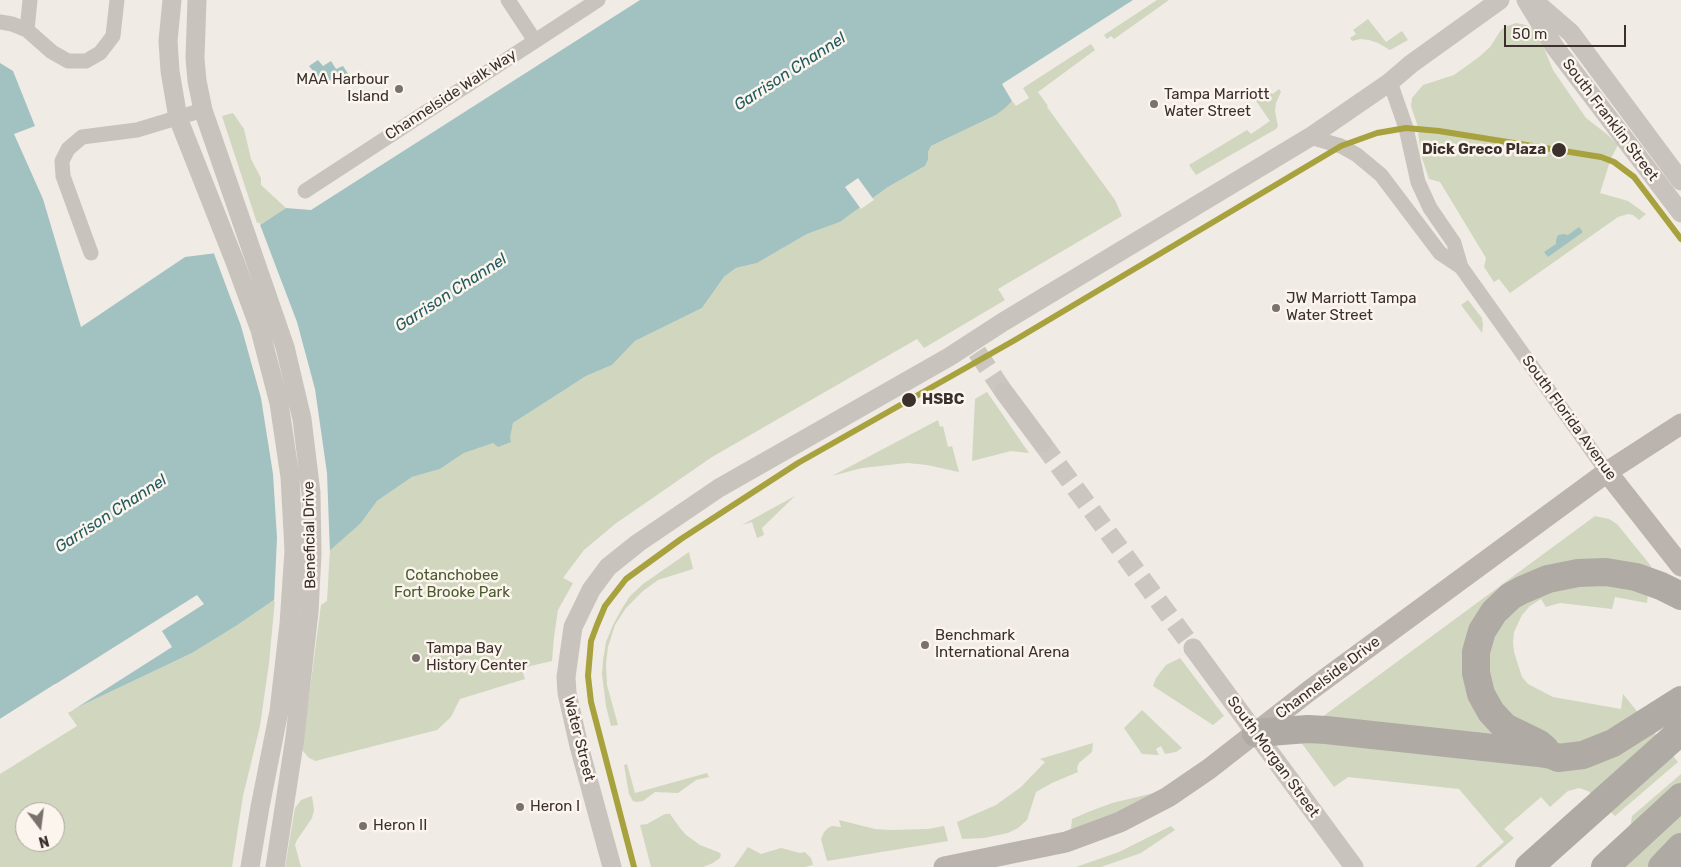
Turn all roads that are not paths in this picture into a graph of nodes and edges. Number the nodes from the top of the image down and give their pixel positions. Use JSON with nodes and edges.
{"nodes":[{"id":1,"x":30,"y":0,"type":"edge"},
{"id":2,"x":117,"y":0,"type":"edge"},
{"id":3,"x":172,"y":0,"type":"edge"},
{"id":4,"x":197,"y":0,"type":"edge"},
{"id":5,"x":508,"y":0,"type":"edge"},
{"id":6,"x":598,"y":0,"type":"edge"},
{"id":7,"x":1526,"y":0,"type":"edge"},
{"id":8,"x":1533,"y":0,"type":"edge"},
{"id":9,"x":1495,"y":3,"type":"edge"},
{"id":10,"x":0,"y":22,"type":"edge"},
{"id":11,"x":27,"y":30,"type":"junction"},
{"id":12,"x":535,"y":41,"type":"junction"},
{"id":13,"x":1390,"y":82,"type":"junction"},
{"id":14,"x":1618,"y":95,"type":"junction"},
{"id":15,"x":1601,"y":107,"type":"junction"},
{"id":16,"x":203,"y":110,"type":"junction"},
{"id":17,"x":178,"y":118,"type":"junction"},
{"id":18,"x":1310,"y":137,"type":"junction"},
{"id":19,"x":1681,"y":180,"type":"edge"},
{"id":20,"x":305,"y":191,"type":"dead end"},
{"id":21,"x":1681,"y":214,"type":"edge"},
{"id":22,"x":91,"y":253,"type":"dead end"},
{"id":23,"x":1462,"y":267,"type":"junction"},
{"id":24,"x":1004,"y":392,"type":"tunnel mouth"},
{"id":25,"x":1681,"y":424,"type":"edge"},
{"id":26,"x":1042,"y":443,"type":"tunnel mouth"},
{"id":27,"x":1607,"y":472,"type":"junction"},
{"id":28,"x":1681,"y":566,"type":"edge"},
{"id":29,"x":1681,"y":596,"type":"edge"},
{"id":30,"x":1193,"y":648,"type":"tunnel mouth"},
{"id":31,"x":1681,"y":700,"type":"edge"},
{"id":32,"x":1681,"y":731,"type":"edge"},
{"id":33,"x":1256,"y":733,"type":"junction"},
{"id":34,"x":1551,"y":755,"type":"junction"},
{"id":35,"x":1681,"y":797,"type":"edge"},
{"id":36,"x":1681,"y":847,"type":"edge"},
{"id":37,"x":997,"y":862,"type":"edge"},
{"id":38,"x":250,"y":867,"type":"edge"},
{"id":39,"x":275,"y":867,"type":"edge"},
{"id":40,"x":612,"y":867,"type":"edge"},
{"id":41,"x":944,"y":867,"type":"edge"},
{"id":42,"x":1354,"y":867,"type":"edge"},
{"id":43,"x":1529,"y":867,"type":"edge"},
{"id":44,"x":1605,"y":867,"type":"edge"},
{"id":45,"x":1662,"y":867,"type":"edge"}],
"edges":[{"from":1,"to":11,"type":"street"},
{"from":2,"to":11,"type":"street"},
{"from":3,"to":17,"type":"street","name":"Beneficial Drive"},
{"from":4,"to":16,"type":"street","name":"Beneficial Drive"},
{"from":5,"to":12,"type":"street"},
{"from":6,"to":12,"type":"street","name":"Channelside Walk Way"},
{"from":7,"to":15,"type":"street","name":"South Franklin Street"},
{"from":8,"to":14,"type":"street","name":"South Franklin Street"},
{"from":9,"to":13,"type":"street","name":"Water Street"},
{"from":10,"to":11,"type":"street"},
{"from":12,"to":20,"type":"street","name":"Channelside Walk Way"},
{"from":13,"to":18,"type":"street","name":"Water Street"},
{"from":13,"to":23,"type":"street","name":"South Florida Avenue"},
{"from":14,"to":15,"type":"street"},
{"from":14,"to":19,"type":"street","name":"South Franklin Street"},
{"from":15,"to":21,"type":"street","name":"South Franklin Street"},
{"from":16,"to":17,"type":"street"},
{"from":16,"to":39,"type":"street","name":"Beneficial Drive"},
{"from":17,"to":22,"type":"street"},
{"from":17,"to":38,"type":"street","name":"Beneficial Drive"},
{"from":18,"to":23,"type":"street","name":"South Florida Avenue"},
{"from":18,"to":40,"type":"street","name":"Water Street"},
{"from":23,"to":27,"type":"street","name":"South Florida Avenue"},
{"from":24,"to":26,"type":"street"},
{"from":25,"to":27,"type":"main road","name":"Channelside Drive"},
{"from":27,"to":28,"type":"main road","name":"South Florida Avenue"},
{"from":27,"to":33,"type":"main road","name":"Channelside Drive"},
{"from":29,"to":34,"type":"highway"},
{"from":30,"to":33,"type":"street","name":"South Morgan Street"},
{"from":31,"to":34,"type":"highway"},
{"from":32,"to":43,"type":"highway"},
{"from":33,"to":34,"type":"highway"},
{"from":33,"to":37,"type":"main road","name":"Channelside Drive"},
{"from":33,"to":42,"type":"street","name":"South Morgan Street"},
{"from":35,"to":44,"type":"highway"},
{"from":36,"to":45,"type":"highway"},
{"from":37,"to":41,"type":"main road","name":"Channelside Drive"}]}
